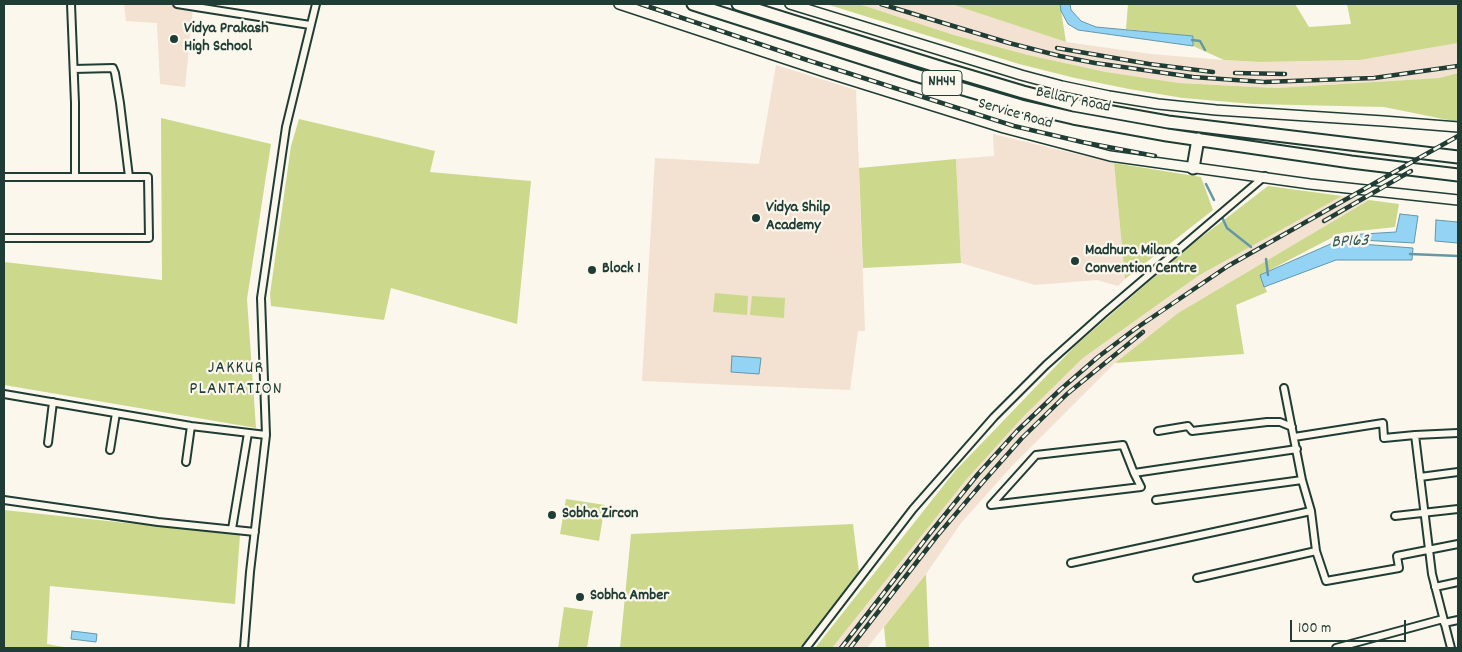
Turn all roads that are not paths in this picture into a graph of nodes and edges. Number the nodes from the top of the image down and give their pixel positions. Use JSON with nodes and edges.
{"nodes":[{"id":1,"x":71,"y":4,"type":"edge"},
{"id":2,"x":177,"y":4,"type":"edge"},
{"id":3,"x":316,"y":4,"type":"edge"},
{"id":4,"x":619,"y":4,"type":"edge"},
{"id":5,"x":694,"y":4,"type":"edge"},
{"id":6,"x":738,"y":4,"type":"edge"},
{"id":7,"x":790,"y":4,"type":"edge"},
{"id":8,"x":310,"y":25,"type":"junction"},
{"id":9,"x":74,"y":69,"type":"junction"},
{"id":10,"x":1458,"y":127,"type":"edge"},
{"id":11,"x":1197,"y":139,"type":"junction"},
{"id":12,"x":1458,"y":157,"type":"edge"},
{"id":13,"x":1192,"y":168,"type":"junction"},
{"id":14,"x":1458,"y":174,"type":"edge"},
{"id":15,"x":75,"y":176,"type":"junction"},
{"id":16,"x":129,"y":176,"type":"junction"},
{"id":17,"x":1265,"y":176,"type":"junction"},
{"id":18,"x":4,"y":177,"type":"edge"},
{"id":19,"x":1458,"y":200,"type":"edge"},
{"id":20,"x":4,"y":238,"type":"edge"},
{"id":21,"x":1284,"y":388,"type":"dead end"},
{"id":22,"x":4,"y":394,"type":"edge"},
{"id":23,"x":53,"y":402,"type":"junction"},
{"id":24,"x":116,"y":413,"type":"junction"},
{"id":25,"x":191,"y":426,"type":"junction"},
{"id":26,"x":1292,"y":428,"type":"junction"},
{"id":27,"x":1158,"y":431,"type":"dead end"},
{"id":28,"x":248,"y":433,"type":"junction"},
{"id":29,"x":1458,"y":433,"type":"edge"},
{"id":30,"x":266,"y":435,"type":"junction"},
{"id":31,"x":1415,"y":435,"type":"junction"},
{"id":32,"x":1294,"y":437,"type":"junction"},
{"id":33,"x":48,"y":443,"type":"dead end"},
{"id":34,"x":1296,"y":449,"type":"junction"},
{"id":35,"x":110,"y":450,"type":"dead end"},
{"id":36,"x":186,"y":462,"type":"dead end"},
{"id":37,"x":1458,"y":472,"type":"edge"},
{"id":38,"x":1134,"y":473,"type":"junction"},
{"id":39,"x":1420,"y":477,"type":"junction"},
{"id":40,"x":1302,"y":480,"type":"junction"},
{"id":41,"x":4,"y":500,"type":"edge"},
{"id":42,"x":1156,"y":500,"type":"dead end"},
{"id":43,"x":1458,"y":509,"type":"edge"},
{"id":44,"x":1312,"y":511,"type":"junction"},
{"id":45,"x":1424,"y":513,"type":"junction"},
{"id":46,"x":1395,"y":516,"type":"dead end"},
{"id":47,"x":232,"y":530,"type":"junction"},
{"id":48,"x":255,"y":532,"type":"junction"},
{"id":49,"x":1458,"y":544,"type":"edge"},
{"id":50,"x":1429,"y":549,"type":"junction"},
{"id":51,"x":1316,"y":551,"type":"junction"},
{"id":52,"x":1071,"y":563,"type":"dead end"},
{"id":53,"x":1197,"y":578,"type":"dead end"},
{"id":54,"x":1458,"y":582,"type":"edge"},
{"id":55,"x":1435,"y":587,"type":"junction"},
{"id":56,"x":1458,"y":620,"type":"edge"},
{"id":57,"x":1444,"y":621,"type":"junction"},
{"id":58,"x":1357,"y":646,"type":"edge"},
{"id":59,"x":244,"y":648,"type":"edge"},
{"id":60,"x":806,"y":648,"type":"edge"},
{"id":61,"x":1336,"y":648,"type":"edge"},
{"id":62,"x":1451,"y":648,"type":"edge"}],
"edges":[{"from":1,"to":9,"type":"street"},
{"from":2,"to":8,"type":"street"},
{"from":3,"to":8,"type":"street"},
{"from":4,"to":13,"type":"main road","name":"Service Road"},
{"from":5,"to":11,"type":"highway","name":"Bellary Road","number":"NH44"},
{"from":6,"to":12,"type":"highway","name":"Bellary Road","number":"NH44"},
{"from":7,"to":10,"type":"main road"},
{"from":8,"to":30,"type":"street"},
{"from":9,"to":15,"type":"street"},
{"from":9,"to":16,"type":"street"},
{"from":11,"to":13,"type":"highway"},
{"from":11,"to":14,"type":"highway","name":"Bellary Road","number":"NH44"},
{"from":13,"to":17,"type":"main road","name":"Service Road"},
{"from":15,"to":16,"type":"street"},
{"from":15,"to":18,"type":"street"},
{"from":16,"to":20,"type":"street"},
{"from":17,"to":19,"type":"main road","name":"Service Road"},
{"from":17,"to":60,"type":"street"},
{"from":21,"to":26,"type":"street"},
{"from":22,"to":23,"type":"street"},
{"from":23,"to":24,"type":"street"},
{"from":23,"to":33,"type":"street"},
{"from":24,"to":25,"type":"street"},
{"from":24,"to":35,"type":"street"},
{"from":25,"to":28,"type":"street"},
{"from":25,"to":36,"type":"street"},
{"from":26,"to":27,"type":"street"},
{"from":26,"to":32,"type":"street"},
{"from":28,"to":30,"type":"street"},
{"from":28,"to":47,"type":"street"},
{"from":29,"to":31,"type":"street"},
{"from":30,"to":48,"type":"street"},
{"from":31,"to":32,"type":"street"},
{"from":31,"to":39,"type":"street"},
{"from":32,"to":34,"type":"street"},
{"from":34,"to":38,"type":"street"},
{"from":34,"to":40,"type":"street"},
{"from":37,"to":39,"type":"street"},
{"from":38,"to":38,"type":"street"},
{"from":39,"to":45,"type":"street"},
{"from":40,"to":42,"type":"street"},
{"from":40,"to":44,"type":"street"},
{"from":41,"to":47,"type":"street"},
{"from":43,"to":45,"type":"street"},
{"from":44,"to":51,"type":"street"},
{"from":44,"to":52,"type":"street"},
{"from":45,"to":46,"type":"street"},
{"from":45,"to":50,"type":"street"},
{"from":47,"to":48,"type":"street"},
{"from":48,"to":59,"type":"street"},
{"from":49,"to":50,"type":"street"},
{"from":50,"to":51,"type":"street"},
{"from":50,"to":55,"type":"street"},
{"from":51,"to":53,"type":"street"},
{"from":54,"to":55,"type":"street"},
{"from":55,"to":57,"type":"street"},
{"from":56,"to":57,"type":"street"},
{"from":57,"to":58,"type":"street"},
{"from":57,"to":62,"type":"street"},
{"from":58,"to":61,"type":"street"}]}
